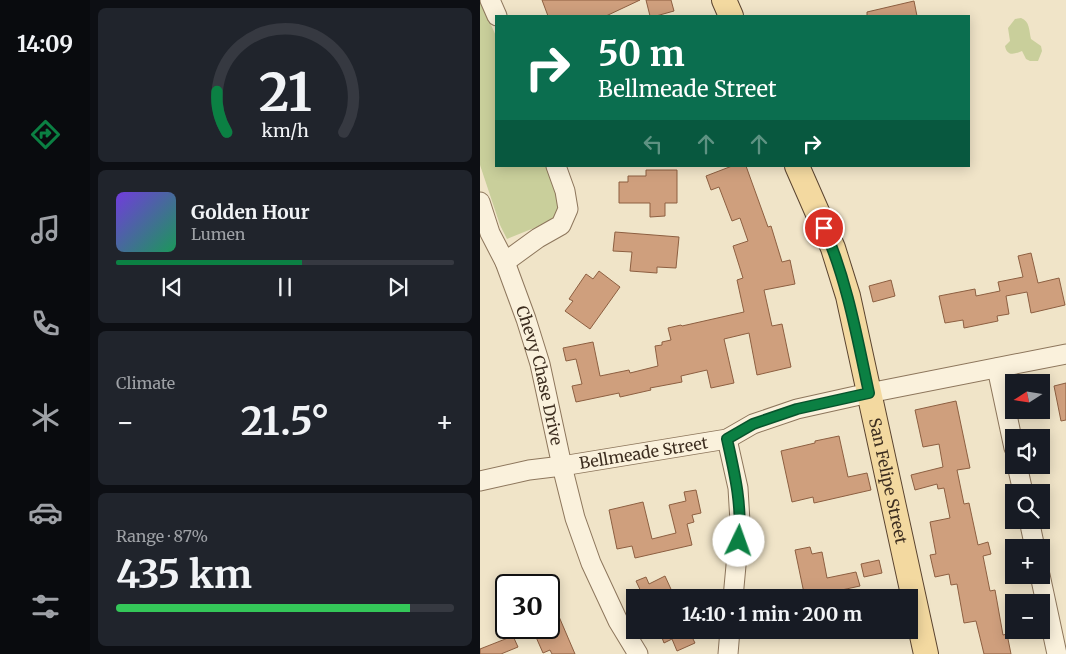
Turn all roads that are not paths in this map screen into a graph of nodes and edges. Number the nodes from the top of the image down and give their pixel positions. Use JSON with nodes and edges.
{"nodes":[{"id":1,"x":490,"y":0,"type":"edge"},
{"id":2,"x":724,"y":0,"type":"edge"},
{"id":3,"x":497,"y":15,"type":"edge"},
{"id":4,"x":731,"y":15,"type":"edge"},
{"id":5,"x":556,"y":167,"type":"edge"},
{"id":6,"x":797,"y":167,"type":"edge"},
{"id":7,"x":480,"y":202,"type":"edge"},
{"id":8,"x":505,"y":262,"type":"junction"},
{"id":9,"x":1066,"y":354,"type":"edge"},
{"id":10,"x":997,"y":368,"type":"junction"},
{"id":11,"x":869,"y":393,"type":"junction"},
{"id":12,"x":1010,"y":429,"type":"edge"},
{"id":13,"x":727,"y":439,"type":"junction"},
{"id":14,"x":562,"y":466,"type":"junction"},
{"id":15,"x":480,"y":481,"type":"edge"},
{"id":16,"x":1042,"y":584,"type":"edge"},
{"id":17,"x":734,"y":589,"type":"edge"},
{"id":18,"x":729,"y":639,"type":"edge"},
{"id":19,"x":638,"y":654,"type":"edge"},
{"id":20,"x":728,"y":654,"type":"edge"},
{"id":21,"x":926,"y":654,"type":"edge"},
{"id":22,"x":1057,"y":654,"type":"edge"}],
"edges":[{"from":1,"to":3,"type":"street"},
{"from":2,"to":4,"type":"main road"},
{"from":5,"to":8,"type":"street"},
{"from":6,"to":11,"type":"main road","name":"San Felipe Street"},
{"from":7,"to":8,"type":"street","name":"Chevy Chase Drive"},
{"from":8,"to":14,"type":"street","name":"Chevy Chase Drive"},
{"from":9,"to":10,"type":"street","name":"Bellmeade Street"},
{"from":10,"to":11,"type":"street","name":"Bellmeade Street"},
{"from":10,"to":12,"type":"street"},
{"from":11,"to":13,"type":"street","name":"Bellmeade Street"},
{"from":11,"to":21,"type":"main road","name":"San Felipe Street"},
{"from":13,"to":14,"type":"street","name":"Bellmeade Street"},
{"from":13,"to":17,"type":"street"},
{"from":14,"to":15,"type":"street","name":"Bellmeade Street"},
{"from":14,"to":19,"type":"street","name":"Chevy Chase Drive"},
{"from":16,"to":22,"type":"street"},
{"from":18,"to":20,"type":"street"}]}
